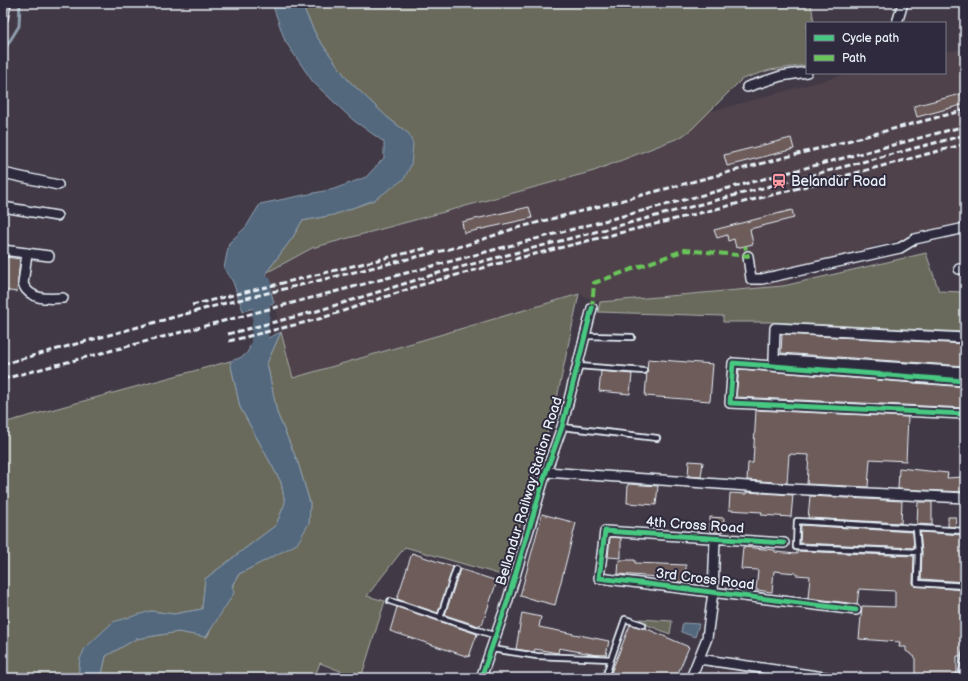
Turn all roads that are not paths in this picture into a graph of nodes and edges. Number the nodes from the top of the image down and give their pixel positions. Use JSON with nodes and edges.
{"nodes":[{"id":1,"x":6,"y":3,"type":"edge"},
{"id":2,"x":903,"y":3,"type":"edge"},
{"id":3,"x":3,"y":18,"type":"edge"},
{"id":4,"x":897,"y":22,"type":"edge"},
{"id":5,"x":806,"y":72,"type":"edge"},
{"id":6,"x":747,"y":87,"type":"dead end"},
{"id":7,"x":3,"y":173,"type":"edge"},
{"id":8,"x":58,"y":184,"type":"dead end"},
{"id":9,"x":3,"y":207,"type":"edge"},
{"id":10,"x":57,"y":216,"type":"dead end"},
{"id":11,"x":965,"y":228,"type":"edge"},
{"id":12,"x":3,"y":250,"type":"edge"},
{"id":13,"x":27,"y":253,"type":"junction"},
{"id":14,"x":49,"y":256,"type":"dead end"},
{"id":15,"x":748,"y":256,"type":"dead end"},
{"id":16,"x":63,"y":298,"type":"dead end"},
{"id":17,"x":592,"y":308,"type":"dead end"},
{"id":18,"x":586,"y":336,"type":"junction"},
{"id":19,"x":632,"y":337,"type":"dead end"},
{"id":20,"x":965,"y":338,"type":"edge"},
{"id":21,"x":578,"y":366,"type":"junction"},
{"id":22,"x":644,"y":371,"type":"dead end"},
{"id":23,"x":965,"y":372,"type":"edge"},
{"id":24,"x":965,"y":381,"type":"edge"},
{"id":25,"x":965,"y":414,"type":"edge"},
{"id":26,"x":562,"y":426,"type":"junction"},
{"id":27,"x":657,"y":438,"type":"dead end"},
{"id":28,"x":546,"y":472,"type":"junction"},
{"id":29,"x":965,"y":498,"type":"edge"},
{"id":30,"x":916,"y":528,"type":"junction"},
{"id":31,"x":605,"y":531,"type":"joint"},
{"id":32,"x":965,"y":531,"type":"edge"},
{"id":33,"x":715,"y":539,"type":"junction"},
{"id":34,"x":784,"y":543,"type":"dead end"},
{"id":35,"x":918,"y":552,"type":"junction"},
{"id":36,"x":456,"y":569,"type":"dead end"},
{"id":37,"x":965,"y":586,"type":"edge"},
{"id":38,"x":713,"y":592,"type":"junction"},
{"id":39,"x":390,"y":601,"type":"dead end"},
{"id":40,"x":856,"y":610,"type":"dead end"},
{"id":41,"x":440,"y":618,"type":"junction"},
{"id":42,"x":643,"y":625,"type":"dead end"},
{"id":43,"x":496,"y":636,"type":"junction"},
{"id":44,"x":492,"y":649,"type":"junction"},
{"id":45,"x":965,"y":656,"type":"edge"},
{"id":46,"x":611,"y":659,"type":"junction"},
{"id":47,"x":698,"y":659,"type":"junction"},
{"id":48,"x":481,"y":678,"type":"edge"},
{"id":49,"x":605,"y":678,"type":"edge"},
{"id":50,"x":691,"y":678,"type":"edge"},
{"id":51,"x":831,"y":678,"type":"edge"},
{"id":52,"x":961,"y":678,"type":"edge"}],
"edges":[{"from":1,"to":3,"type":"street"},
{"from":2,"to":4,"type":"street"},
{"from":5,"to":6,"type":"street"},
{"from":7,"to":8,"type":"street"},
{"from":9,"to":10,"type":"street"},
{"from":11,"to":15,"type":"street"},
{"from":12,"to":13,"type":"street"},
{"from":13,"to":14,"type":"street"},
{"from":13,"to":16,"type":"street"},
{"from":17,"to":18,"type":"street","name":"Bellandur Railway Station Road"},
{"from":18,"to":19,"type":"lane"},
{"from":18,"to":21,"type":"street","name":"Bellandur Railway Station Road"},
{"from":20,"to":23,"type":"street"},
{"from":21,"to":22,"type":"lane"},
{"from":21,"to":26,"type":"street","name":"Bellandur Railway Station Road"},
{"from":24,"to":25,"type":"street"},
{"from":26,"to":27,"type":"lane"},
{"from":26,"to":28,"type":"street","name":"Bellandur Railway Station Road"},
{"from":28,"to":29,"type":"street"},
{"from":28,"to":43,"type":"street","name":"Bellandur Railway Station Road"},
{"from":30,"to":32,"type":"lane"},
{"from":30,"to":35,"type":"lane"},
{"from":30,"to":35,"type":"lane"},
{"from":31,"to":33,"type":"street","name":"4th Cross Road"},
{"from":31,"to":38,"type":"street","name":"3rd Cross Road"},
{"from":33,"to":34,"type":"street","name":"4th Cross Road"},
{"from":33,"to":38,"type":"street"},
{"from":35,"to":37,"type":"lane"},
{"from":36,"to":41,"type":"lane"},
{"from":38,"to":40,"type":"street","name":"3rd Cross Road"},
{"from":38,"to":47,"type":"street"},
{"from":39,"to":41,"type":"lane"},
{"from":41,"to":43,"type":"lane"},
{"from":42,"to":46,"type":"lane"},
{"from":43,"to":44,"type":"street","name":"Bellandur Railway Station Road"},
{"from":44,"to":46,"type":"lane"},
{"from":44,"to":48,"type":"street","name":"Bellandur Railway Station Road"},
{"from":45,"to":52,"type":"lane"},
{"from":46,"to":49,"type":"lane"},
{"from":47,"to":50,"type":"street"},
{"from":47,"to":51,"type":"street"}]}
